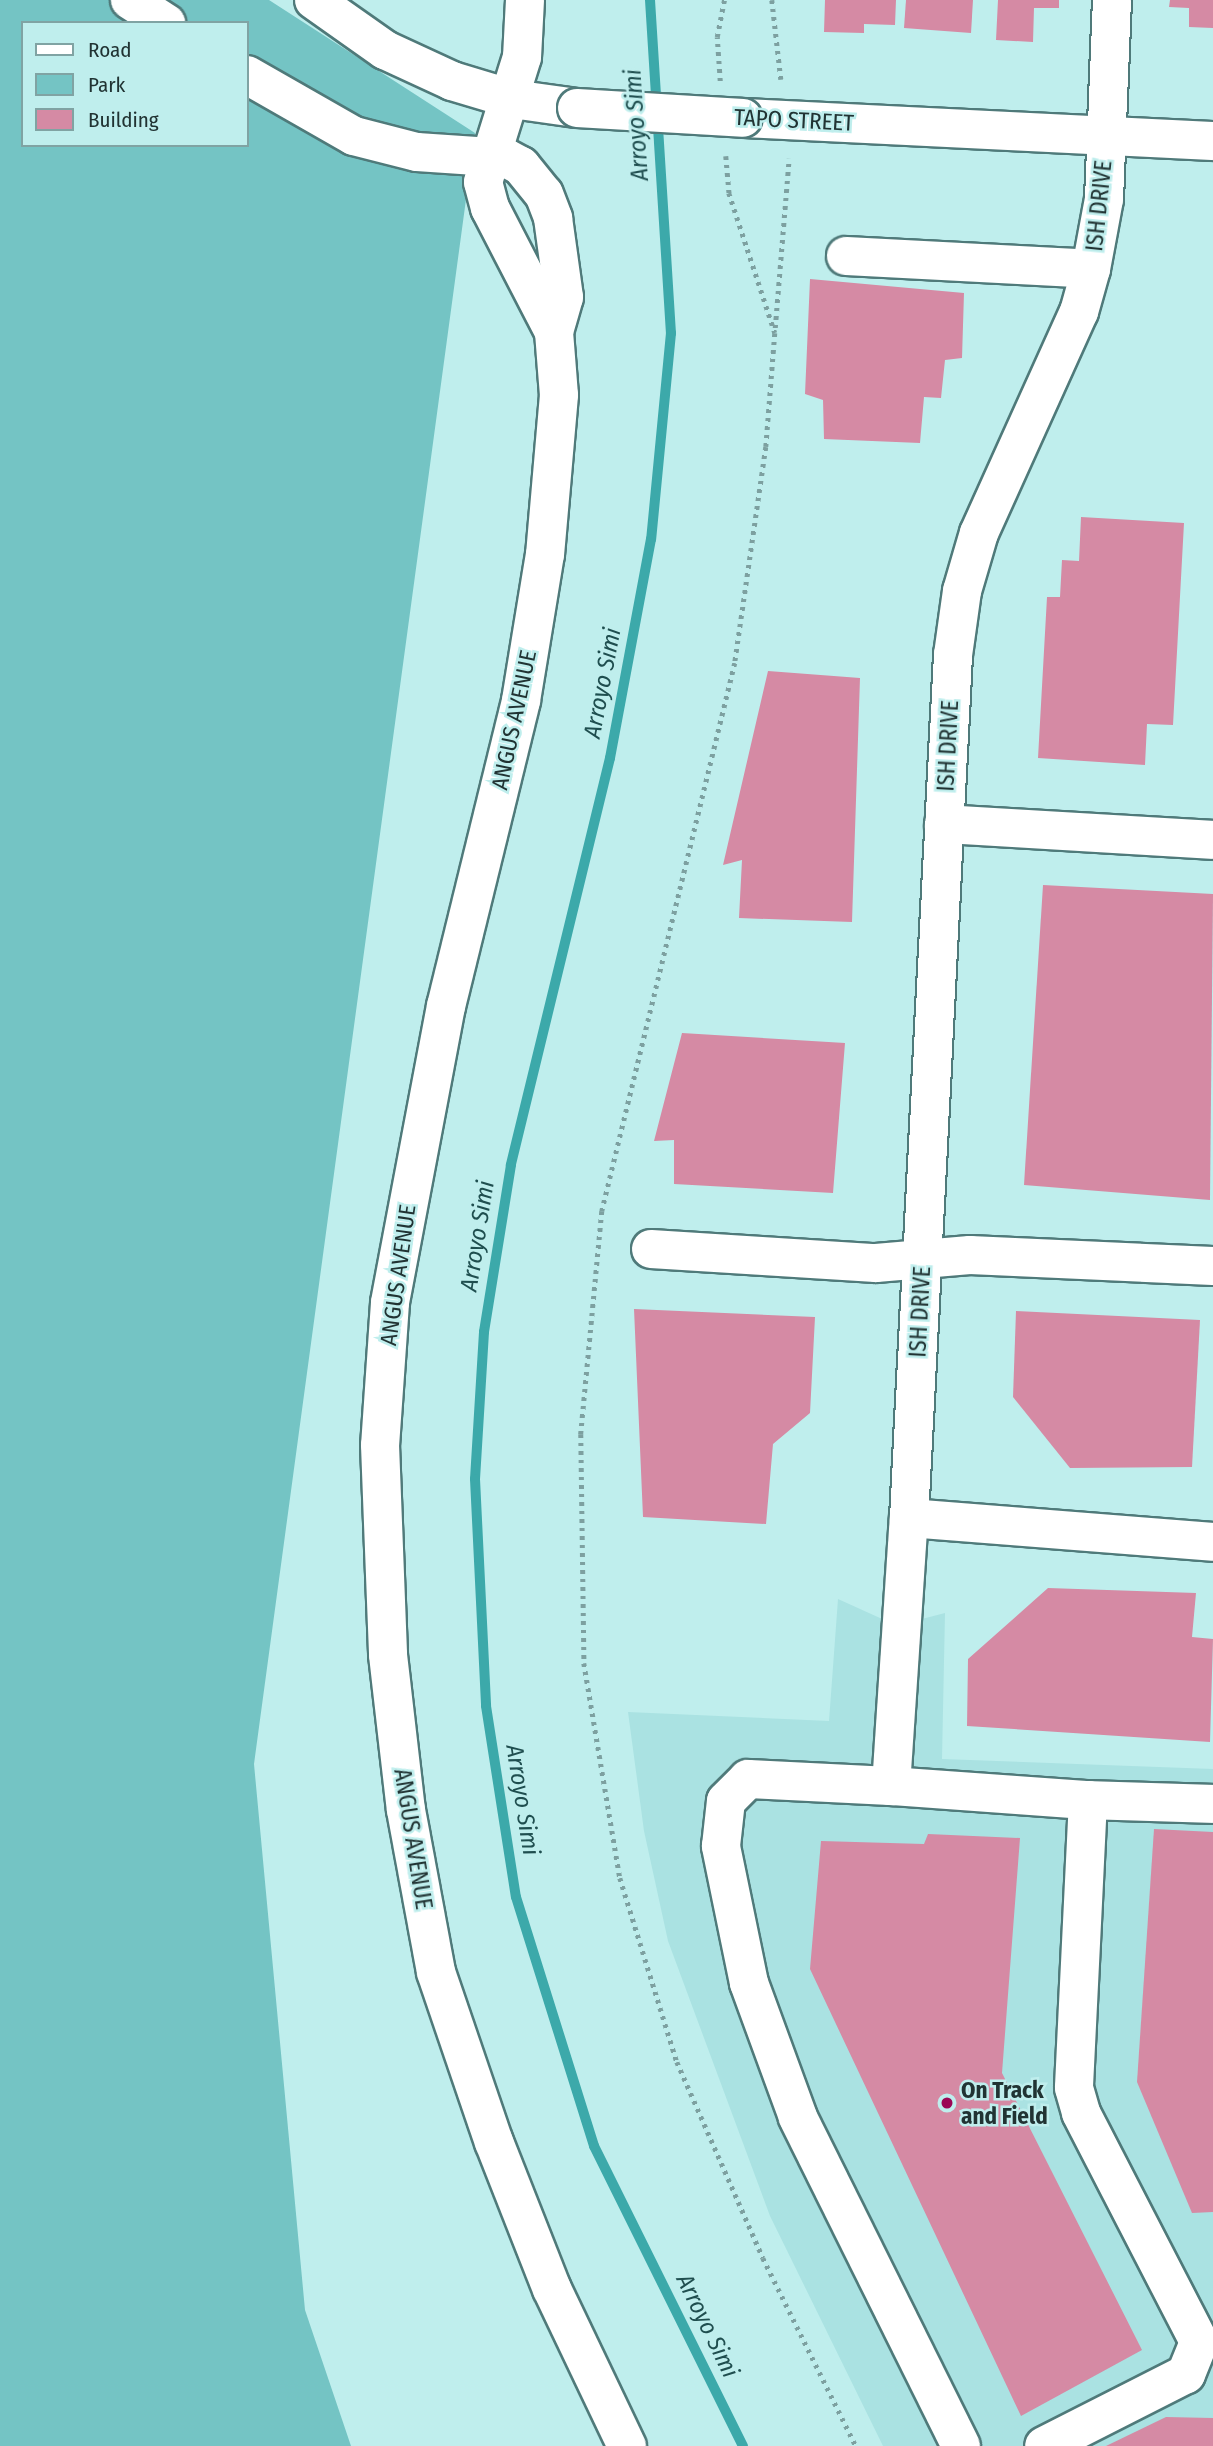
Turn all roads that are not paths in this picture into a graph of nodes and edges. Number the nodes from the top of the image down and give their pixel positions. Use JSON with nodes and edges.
{"nodes":[{"id":1,"x":130,"y":0,"type":"edge"},
{"id":2,"x":314,"y":0,"type":"edge"},
{"id":3,"x":525,"y":0,"type":"edge"},
{"id":4,"x":1112,"y":0,"type":"edge"},
{"id":5,"x":163,"y":21,"type":"edge"},
{"id":6,"x":248,"y":76,"type":"edge"},
{"id":7,"x":512,"y":99,"type":"junction"},
{"id":8,"x":1106,"y":135,"type":"junction"},
{"id":9,"x":1213,"y":141,"type":"edge"},
{"id":10,"x":488,"y":157,"type":"junction"},
{"id":11,"x":846,"y":256,"type":"dead end"},
{"id":12,"x":1091,"y":269,"type":"junction"},
{"id":13,"x":554,"y":332,"type":"junction"},
{"id":14,"x":944,"y":824,"type":"junction"},
{"id":15,"x":1213,"y":840,"type":"edge"},
{"id":16,"x":651,"y":1250,"type":"dead end"},
{"id":17,"x":922,"y":1260,"type":"junction"},
{"id":18,"x":1213,"y":1266,"type":"edge"},
{"id":19,"x":909,"y":1518,"type":"junction"},
{"id":20,"x":1213,"y":1542,"type":"edge"},
{"id":21,"x":891,"y":1786,"type":"junction"},
{"id":22,"x":1088,"y":1800,"type":"junction"},
{"id":23,"x":1213,"y":1804,"type":"edge"},
{"id":24,"x":627,"y":2446,"type":"edge"},
{"id":25,"x":961,"y":2446,"type":"edge"},
{"id":26,"x":1044,"y":2446,"type":"edge"}],
"edges":[{"from":1,"to":5,"type":"street"},
{"from":2,"to":7,"type":"street","name":"TAPO STREET"},
{"from":3,"to":7,"type":"street","name":"ANGUS AVENUE"},
{"from":4,"to":8,"type":"street","name":"ISH DRIVE"},
{"from":6,"to":10,"type":"street"},
{"from":7,"to":8,"type":"street","name":"TAPO STREET","bridge":true},
{"from":7,"to":10,"type":"street","name":"ANGUS AVENUE"},
{"from":8,"to":9,"type":"street","name":"TAPO STREET"},
{"from":8,"to":12,"type":"street","name":"ISH DRIVE"},
{"from":10,"to":13,"type":"street","name":"ANGUS AVENUE"},
{"from":10,"to":13,"type":"street"},
{"from":11,"to":12,"type":"street"},
{"from":12,"to":14,"type":"street","name":"ISH DRIVE"},
{"from":13,"to":24,"type":"street","name":"ANGUS AVENUE"},
{"from":14,"to":15,"type":"street"},
{"from":14,"to":17,"type":"street","name":"ISH DRIVE"},
{"from":16,"to":17,"type":"street"},
{"from":17,"to":18,"type":"street"},
{"from":17,"to":19,"type":"street","name":"ISH DRIVE"},
{"from":19,"to":20,"type":"street"},
{"from":19,"to":21,"type":"street","name":"ISH DRIVE"},
{"from":21,"to":22,"type":"street"},
{"from":21,"to":25,"type":"street"},
{"from":22,"to":23,"type":"street"},
{"from":22,"to":26,"type":"street"}]}
